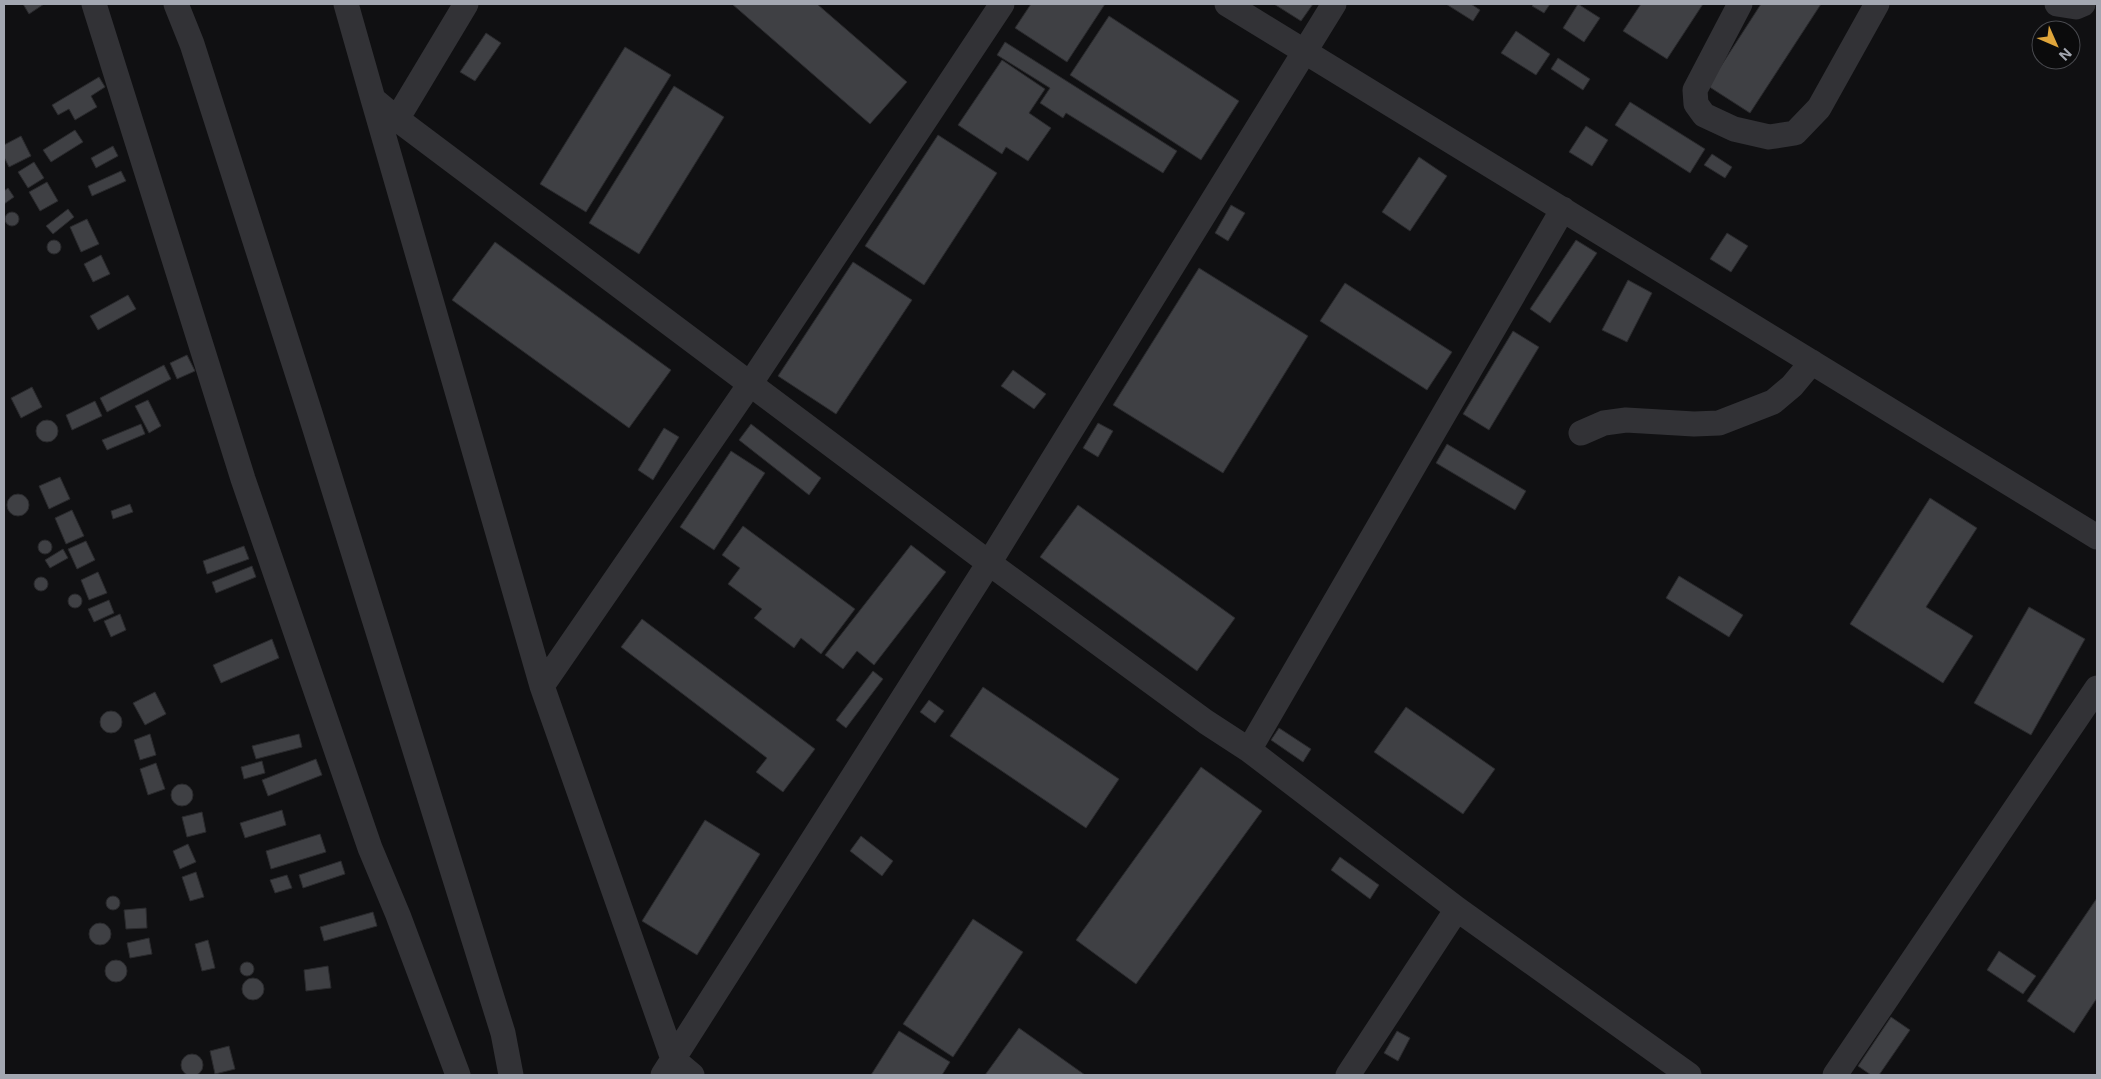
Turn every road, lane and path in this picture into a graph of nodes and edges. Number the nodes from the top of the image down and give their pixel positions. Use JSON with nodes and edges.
{"nodes":[{"id":1,"x":94,"y":4,"type":"edge"},
{"id":2,"x":176,"y":4,"type":"edge"},
{"id":3,"x":346,"y":4,"type":"edge"},
{"id":4,"x":466,"y":4,"type":"edge"},
{"id":5,"x":1002,"y":4,"type":"edge"},
{"id":6,"x":1227,"y":4,"type":"edge"},
{"id":7,"x":1334,"y":4,"type":"edge"},
{"id":8,"x":1740,"y":4,"type":"edge"},
{"id":9,"x":1877,"y":4,"type":"edge"},
{"id":10,"x":2057,"y":4,"type":"edge"},
{"id":11,"x":2083,"y":4,"type":"edge"},
{"id":12,"x":1303,"y":51,"type":"junction"},
{"id":13,"x":373,"y":99,"type":"junction"},
{"id":14,"x":397,"y":119,"type":"junction"},
{"id":15,"x":1563,"y":209,"type":"junction"},
{"id":16,"x":1812,"y":362,"type":"junction"},
{"id":17,"x":750,"y":384,"type":"junction"},
{"id":18,"x":1581,"y":432,"type":"dead end"},
{"id":19,"x":2097,"y":537,"type":"edge"},
{"id":20,"x":989,"y":563,"type":"junction"},
{"id":21,"x":542,"y":686,"type":"junction"},
{"id":22,"x":2097,"y":688,"type":"edge"},
{"id":23,"x":1249,"y":750,"type":"junction"},
{"id":24,"x":1457,"y":909,"type":"junction"},
{"id":25,"x":668,"y":1067,"type":"edge"},
{"id":26,"x":458,"y":1075,"type":"edge"},
{"id":27,"x":511,"y":1075,"type":"edge"},
{"id":28,"x":692,"y":1075,"type":"edge"},
{"id":29,"x":1348,"y":1075,"type":"edge"},
{"id":30,"x":1689,"y":1075,"type":"edge"},
{"id":31,"x":1835,"y":1075,"type":"edge"}],
"edges":[{"from":1,"to":26,"type":"street"},
{"from":2,"to":27,"type":"street"},
{"from":3,"to":13,"type":"street"},
{"from":4,"to":14,"type":"street"},
{"from":5,"to":17,"type":"street"},
{"from":6,"to":12,"type":"street"},
{"from":7,"to":12,"type":"street"},
{"from":8,"to":9,"type":"street"},
{"from":10,"to":11,"type":"street"},
{"from":12,"to":15,"type":"street"},
{"from":12,"to":20,"type":"street"},
{"from":13,"to":14,"type":"street"},
{"from":13,"to":21,"type":"street"},
{"from":14,"to":17,"type":"street"},
{"from":15,"to":16,"type":"street"},
{"from":15,"to":23,"type":"street"},
{"from":16,"to":18,"type":"street"},
{"from":16,"to":19,"type":"street"},
{"from":17,"to":20,"type":"street"},
{"from":17,"to":21,"type":"street"},
{"from":20,"to":23,"type":"street"},
{"from":20,"to":25,"type":"street"},
{"from":21,"to":25,"type":"street"},
{"from":22,"to":31,"type":"street"},
{"from":23,"to":24,"type":"street"},
{"from":24,"to":29,"type":"street"},
{"from":24,"to":30,"type":"street"},
{"from":25,"to":28,"type":"street"}]}
